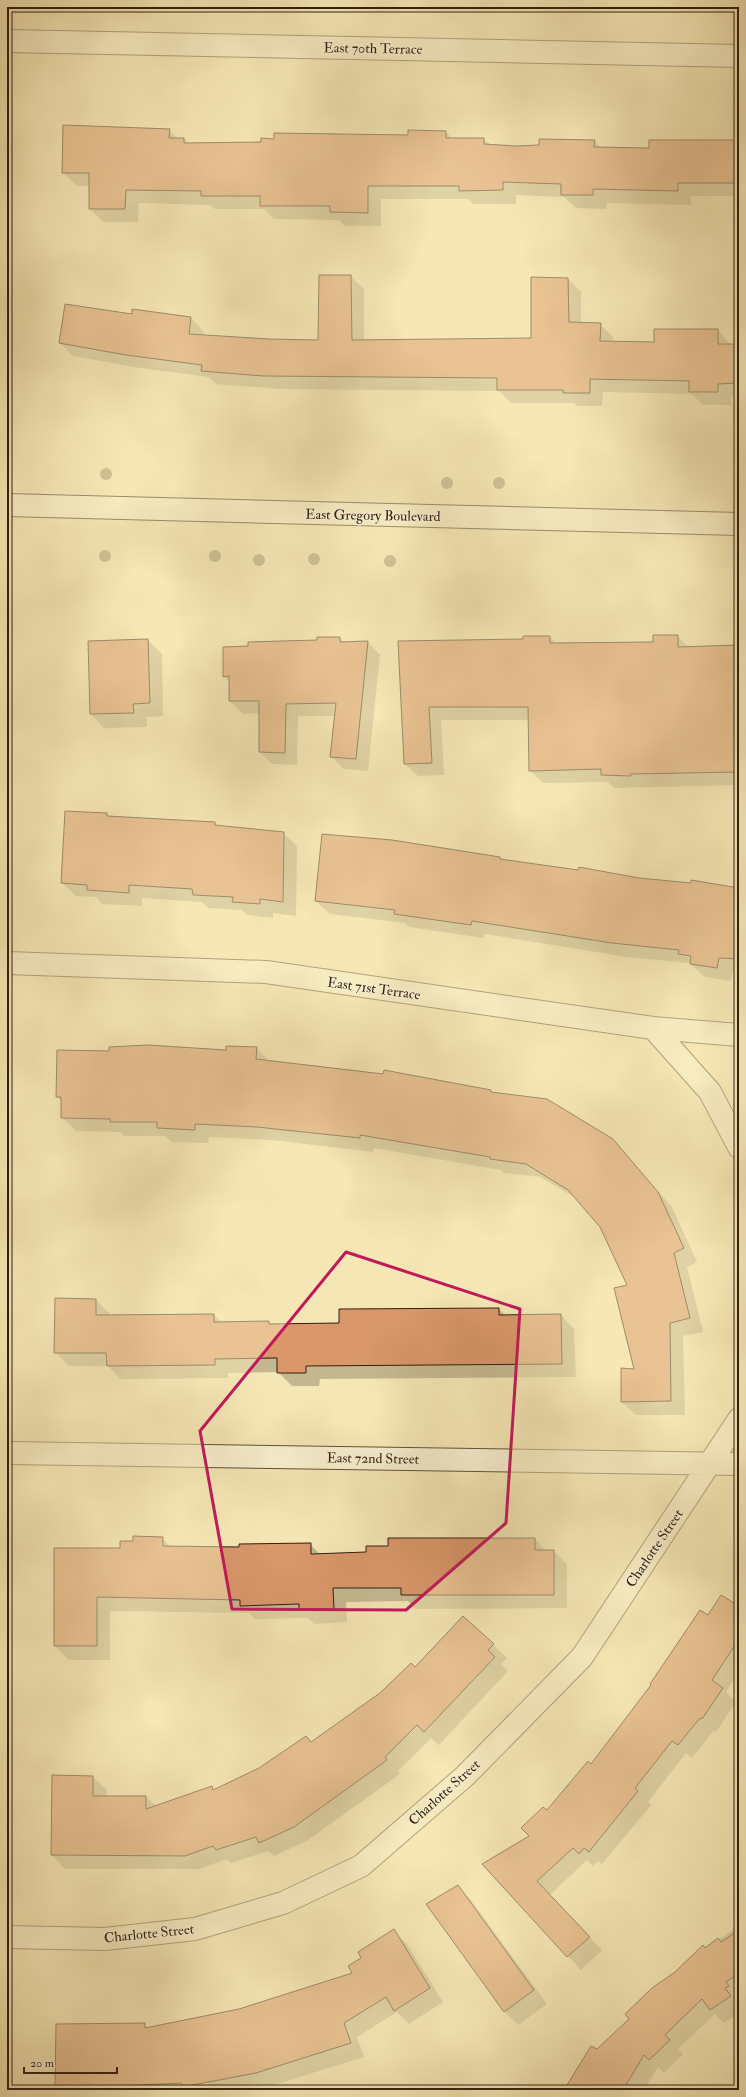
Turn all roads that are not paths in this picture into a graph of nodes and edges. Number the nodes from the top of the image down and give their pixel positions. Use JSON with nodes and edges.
{"nodes":[{"id":1,"x":7,"y":41,"type":"edge"},
{"id":2,"x":739,"y":56,"type":"edge"},
{"id":3,"x":7,"y":505,"type":"edge"},
{"id":4,"x":739,"y":524,"type":"edge"},
{"id":5,"x":7,"y":963,"type":"edge"},
{"id":6,"x":653,"y":1028,"type":"junction"},
{"id":7,"x":739,"y":1035,"type":"edge"},
{"id":8,"x":739,"y":1147,"type":"edge"},
{"id":9,"x":739,"y":1419,"type":"edge"},
{"id":10,"x":7,"y":1453,"type":"edge"},
{"id":11,"x":710,"y":1464,"type":"junction"},
{"id":12,"x":739,"y":1464,"type":"edge"},
{"id":13,"x":7,"y":1937,"type":"edge"}],
"edges":[{"from":1,"to":2,"type":"street","name":"East 70th Terrace"},
{"from":3,"to":4,"type":"street","name":"East Gregory Boulevard"},
{"from":5,"to":6,"type":"street","name":"East 71st Terrace"},
{"from":6,"to":7,"type":"street","name":"East 71st Terrace"},
{"from":6,"to":8,"type":"street"},
{"from":9,"to":11,"type":"street","name":"Charlotte Street"},
{"from":10,"to":11,"type":"street","name":"East 72nd Street"},
{"from":11,"to":12,"type":"street","name":"East 72nd Street"},
{"from":11,"to":13,"type":"street","name":"Charlotte Street"}]}
